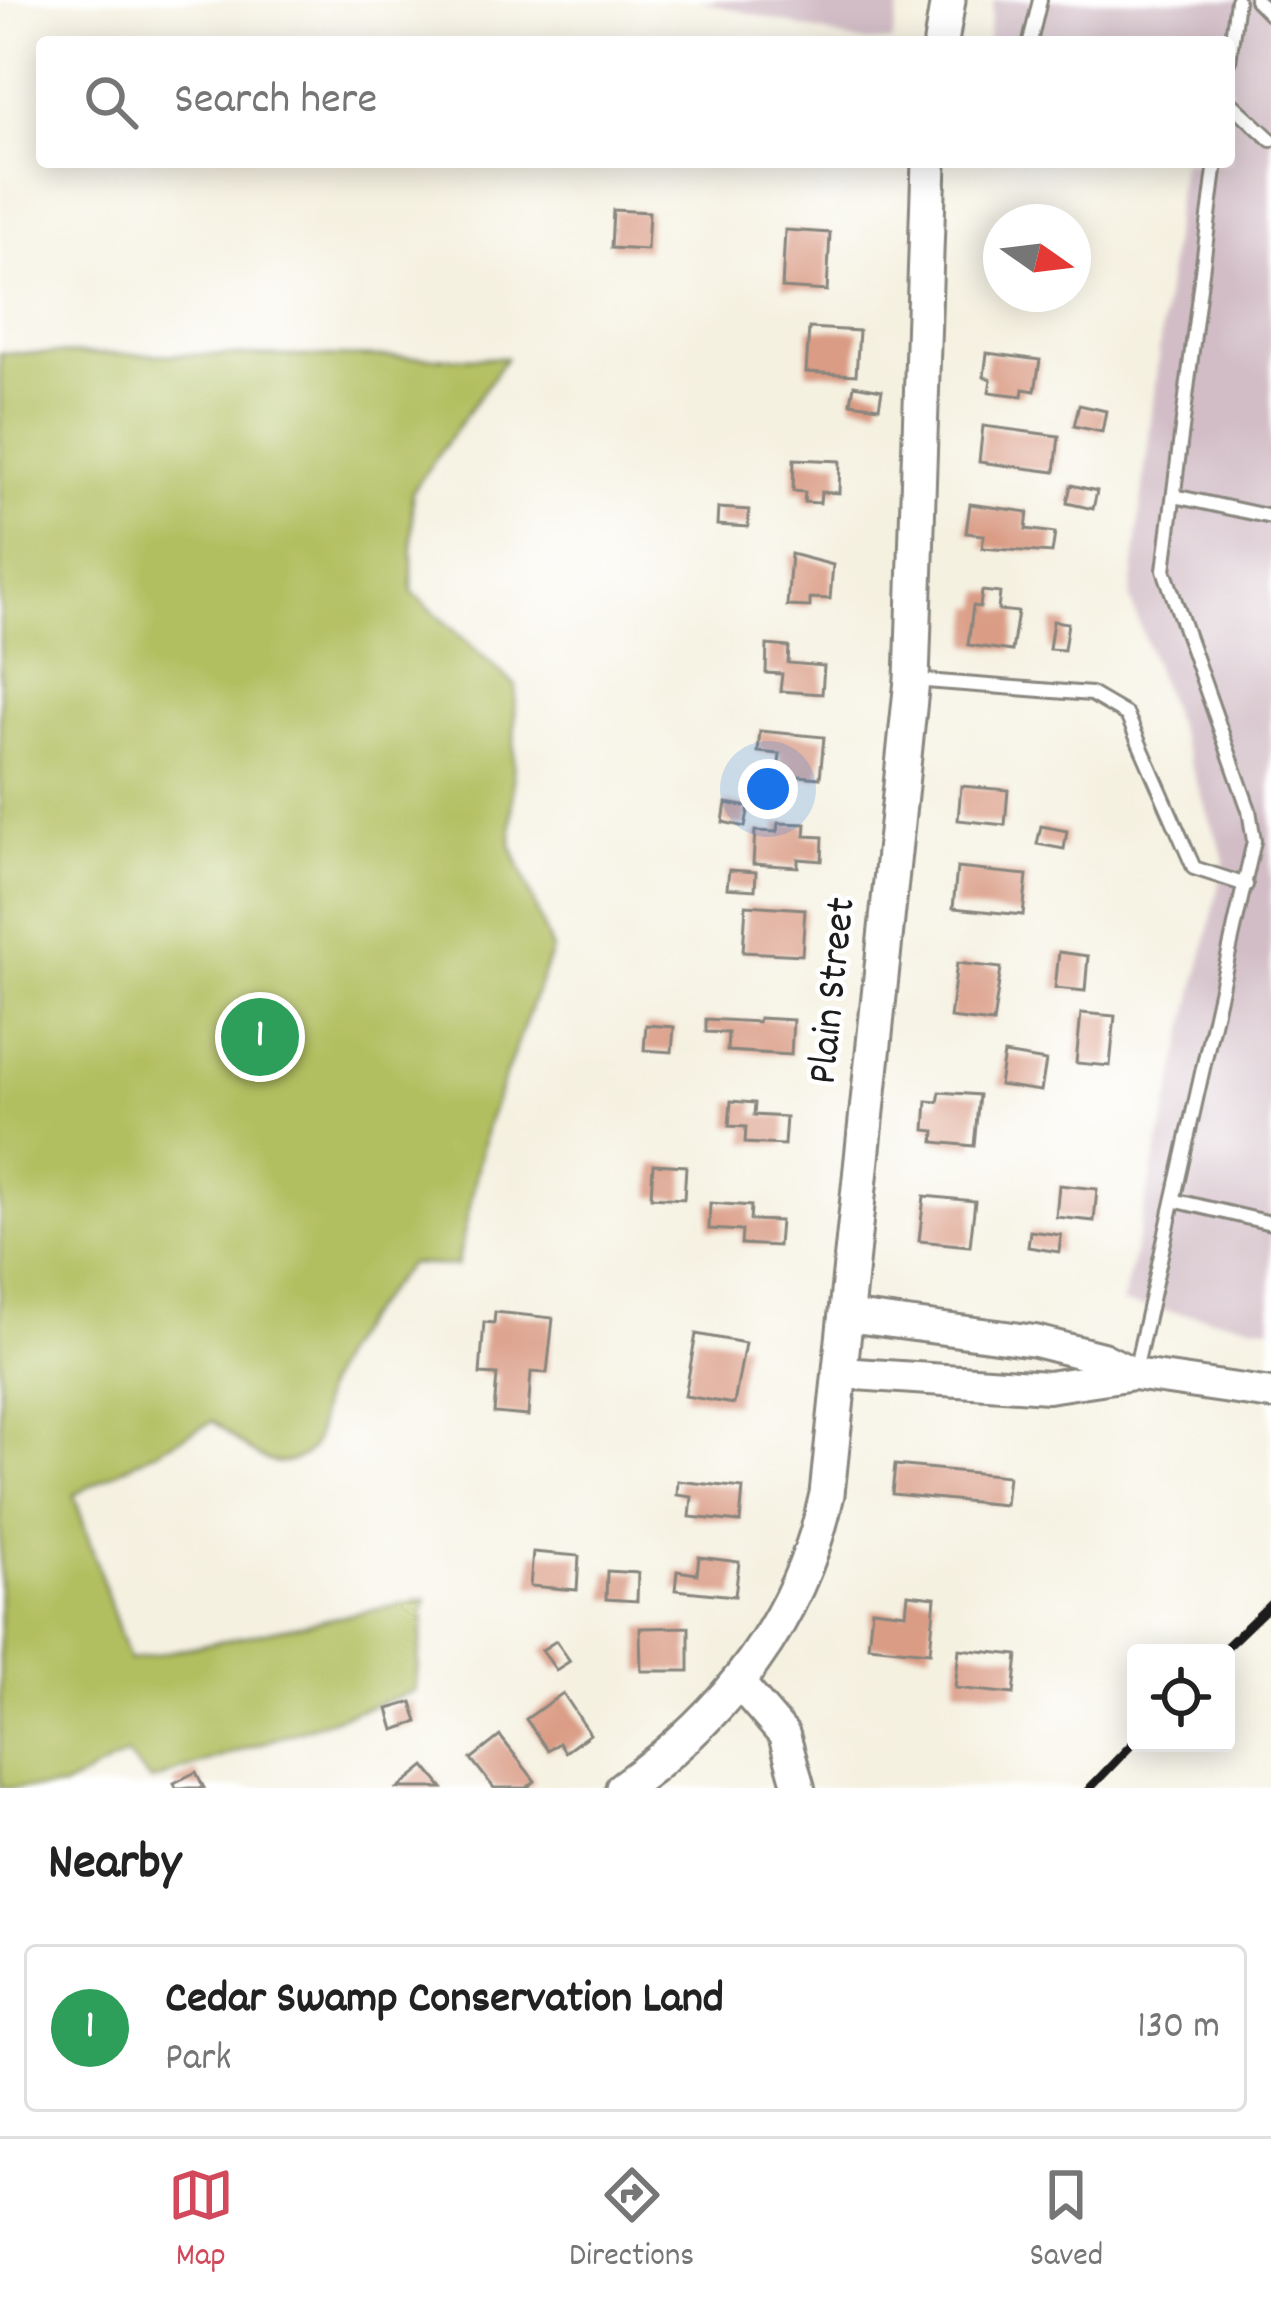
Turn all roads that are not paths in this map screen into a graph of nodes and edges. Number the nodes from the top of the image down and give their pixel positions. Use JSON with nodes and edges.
{"nodes":[{"id":1,"x":948,"y":0,"type":"edge"},
{"id":2,"x":1040,"y":0,"type":"edge"},
{"id":3,"x":1237,"y":0,"type":"edge"},
{"id":4,"x":1256,"y":0,"type":"edge"},
{"id":5,"x":1271,"y":15,"type":"edge"},
{"id":6,"x":942,"y":36,"type":"edge"},
{"id":7,"x":1031,"y":36,"type":"edge"},
{"id":8,"x":1232,"y":36,"type":"edge"},
{"id":9,"x":1235,"y":107,"type":"edge"},
{"id":10,"x":1271,"y":140,"type":"edge"},
{"id":11,"x":928,"y":168,"type":"edge"},
{"id":12,"x":1215,"y":168,"type":"edge"},
{"id":13,"x":1174,"y":496,"type":"junction"},
{"id":14,"x":1271,"y":517,"type":"edge"},
{"id":15,"x":912,"y":680,"type":"junction"},
{"id":16,"x":1246,"y":885,"type":"junction"},
{"id":17,"x":1177,"y":1201,"type":"junction"},
{"id":18,"x":1271,"y":1223,"type":"edge"},
{"id":19,"x":846,"y":1316,"type":"junction"},
{"id":20,"x":841,"y":1373,"type":"junction"},
{"id":21,"x":1134,"y":1374,"type":"junction"},
{"id":22,"x":1271,"y":1394,"type":"edge"},
{"id":23,"x":740,"y":1684,"type":"junction"},
{"id":24,"x":622,"y":1788,"type":"edge"},
{"id":25,"x":799,"y":1788,"type":"edge"}],
"edges":[{"from":1,"to":6,"type":"main road"},
{"from":2,"to":7,"type":"lane"},
{"from":3,"to":8,"type":"lane"},
{"from":4,"to":5,"type":"lane"},
{"from":9,"to":10,"type":"lane"},
{"from":11,"to":15,"type":"main road","name":"Plain Street"},
{"from":12,"to":13,"type":"lane"},
{"from":13,"to":14,"type":"lane"},
{"from":13,"to":16,"type":"lane"},
{"from":15,"to":16,"type":"lane"},
{"from":15,"to":19,"type":"main road","name":"Plain Street"},
{"from":16,"to":17,"type":"lane"},
{"from":17,"to":18,"type":"lane"},
{"from":17,"to":21,"type":"lane"},
{"from":19,"to":20,"type":"main road","name":"Plain Street"},
{"from":19,"to":21,"type":"street"},
{"from":20,"to":21,"type":"street"},
{"from":20,"to":23,"type":"main road","name":"Plain Street"},
{"from":21,"to":22,"type":"street"},
{"from":23,"to":24,"type":"main road","name":"Plain Street"},
{"from":23,"to":25,"type":"street"}]}
